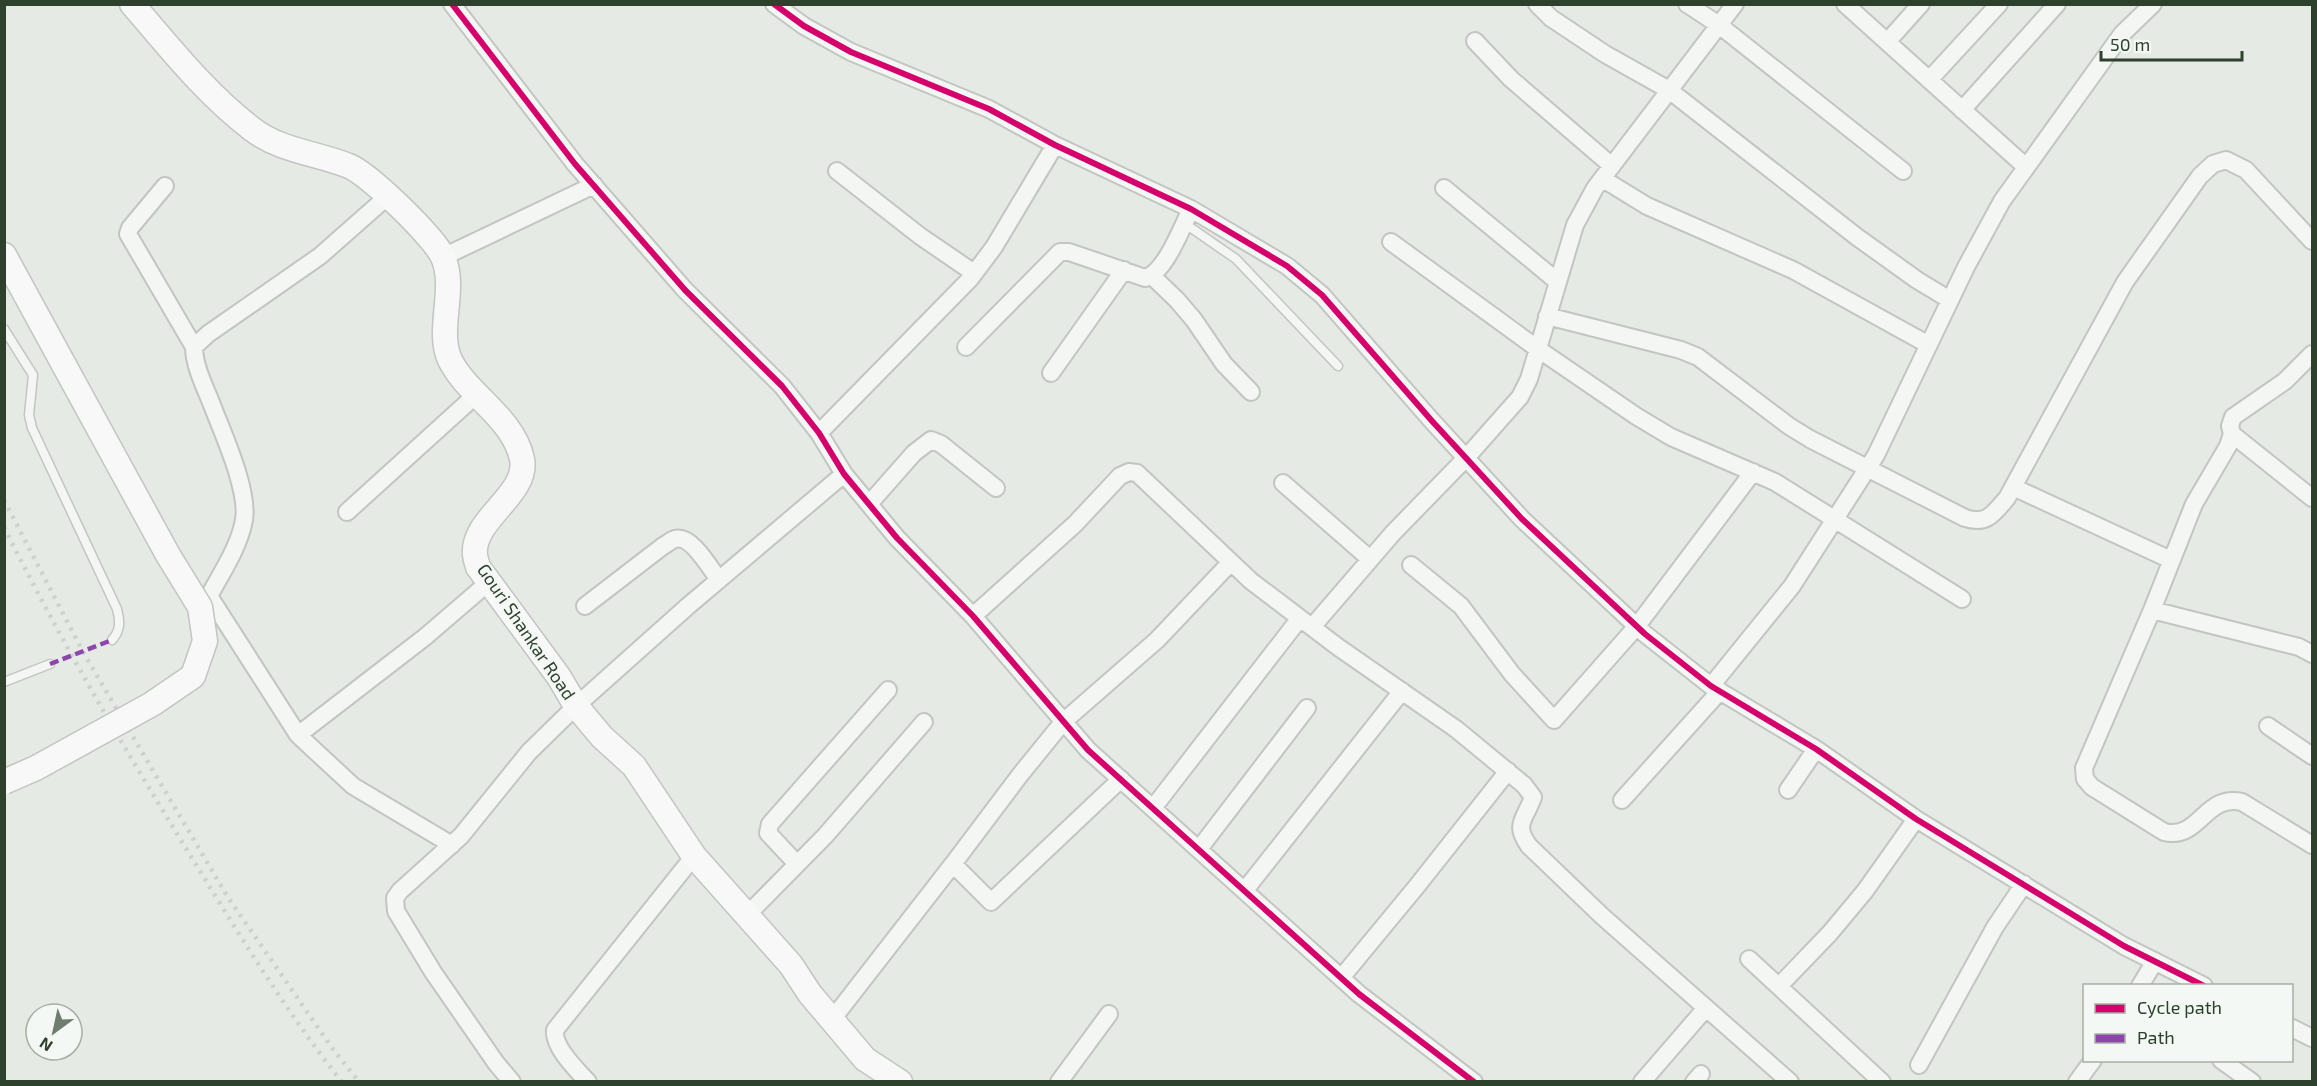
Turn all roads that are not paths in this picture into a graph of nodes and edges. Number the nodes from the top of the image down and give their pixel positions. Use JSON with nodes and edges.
{"nodes":[{"id":1,"x":132,"y":4,"type":"edge"},
{"id":2,"x":452,"y":4,"type":"edge"},
{"id":3,"x":774,"y":4,"type":"edge"},
{"id":4,"x":1537,"y":4,"type":"edge"},
{"id":5,"x":1687,"y":4,"type":"edge"},
{"id":6,"x":1735,"y":4,"type":"edge"},
{"id":7,"x":1845,"y":4,"type":"edge"},
{"id":8,"x":1921,"y":4,"type":"edge"},
{"id":9,"x":1999,"y":4,"type":"edge"},
{"id":10,"x":2056,"y":4,"type":"edge"},
{"id":11,"x":2144,"y":7,"type":"edge"},
{"id":12,"x":1719,"y":25,"type":"junction"},
{"id":13,"x":1474,"y":41,"type":"dead end"},
{"id":14,"x":1887,"y":42,"type":"junction"},
{"id":15,"x":1929,"y":80,"type":"junction"},
{"id":16,"x":1669,"y":90,"type":"junction"},
{"id":17,"x":1962,"y":110,"type":"junction"},
{"id":18,"x":1055,"y":145,"type":"junction"},
{"id":19,"x":2026,"y":167,"type":"junction"},
{"id":20,"x":837,"y":171,"type":"dead end"},
{"id":21,"x":1903,"y":171,"type":"dead end"},
{"id":22,"x":1607,"y":172,"type":"junction"},
{"id":23,"x":594,"y":185,"type":"junction"},
{"id":24,"x":165,"y":186,"type":"dead end"},
{"id":25,"x":1444,"y":189,"type":"dead end"},
{"id":26,"x":388,"y":196,"type":"junction"},
{"id":27,"x":1188,"y":216,"type":"junction"},
{"id":28,"x":2313,"y":241,"type":"edge"},
{"id":29,"x":1391,"y":242,"type":"dead end"},
{"id":30,"x":4,"y":255,"type":"edge"},
{"id":31,"x":443,"y":257,"type":"junction"},
{"id":32,"x":1124,"y":270,"type":"junction"},
{"id":33,"x":974,"y":273,"type":"junction"},
{"id":34,"x":1152,"y":276,"type":"junction"},
{"id":35,"x":1558,"y":282,"type":"junction"},
{"id":36,"x":1950,"y":300,"type":"junction"},
{"id":37,"x":1547,"y":316,"type":"junction"},
{"id":38,"x":4,"y":329,"type":"edge"},
{"id":39,"x":1929,"y":345,"type":"junction"},
{"id":40,"x":194,"y":347,"type":"junction"},
{"id":41,"x":966,"y":347,"type":"dead end"},
{"id":42,"x":1538,"y":349,"type":"junction"},
{"id":43,"x":2313,"y":354,"type":"edge"},
{"id":44,"x":1338,"y":366,"type":"dead end"},
{"id":45,"x":1051,"y":373,"type":"dead end"},
{"id":46,"x":1251,"y":392,"type":"dead end"},
{"id":47,"x":477,"y":394,"type":"junction"},
{"id":48,"x":819,"y":433,"type":"junction"},
{"id":49,"x":2232,"y":435,"type":"junction"},
{"id":50,"x":1466,"y":458,"type":"junction"},
{"id":51,"x":1868,"y":468,"type":"junction"},
{"id":52,"x":1753,"y":472,"type":"junction"},
{"id":53,"x":844,"y":474,"type":"junction"},
{"id":54,"x":1283,"y":483,"type":"dead end"},
{"id":55,"x":2013,"y":487,"type":"junction"},
{"id":56,"x":996,"y":488,"type":"dead end"},
{"id":57,"x":2313,"y":498,"type":"edge"},
{"id":58,"x":869,"y":504,"type":"junction"},
{"id":59,"x":347,"y":512,"type":"dead end"},
{"id":60,"x":1835,"y":518,"type":"junction"},
{"id":61,"x":1370,"y":559,"type":"junction"},
{"id":62,"x":2171,"y":560,"type":"junction"},
{"id":63,"x":1231,"y":562,"type":"junction"},
{"id":64,"x":1411,"y":565,"type":"dead end"},
{"id":65,"x":718,"y":580,"type":"junction"},
{"id":66,"x":489,"y":582,"type":"junction"},
{"id":67,"x":1962,"y":599,"type":"dead end"},
{"id":68,"x":585,"y":606,"type":"dead end"},
{"id":69,"x":2152,"y":610,"type":"junction"},
{"id":70,"x":973,"y":616,"type":"junction"},
{"id":71,"x":1306,"y":622,"type":"junction"},
{"id":72,"x":1637,"y":626,"type":"junction"},
{"id":73,"x":112,"y":640,"type":"dead end"},
{"id":74,"x":2313,"y":654,"type":"edge"},
{"id":75,"x":50,"y":664,"type":"dead end"},
{"id":76,"x":4,"y":682,"type":"edge"},
{"id":77,"x":1716,"y":689,"type":"junction"},
{"id":78,"x":888,"y":690,"type":"dead end"},
{"id":79,"x":1402,"y":691,"type":"junction"},
{"id":80,"x":576,"y":705,"type":"junction"},
{"id":81,"x":1307,"y":708,"type":"dead end"},
{"id":82,"x":924,"y":722,"type":"dead end"},
{"id":83,"x":1063,"y":722,"type":"junction"},
{"id":84,"x":2268,"y":726,"type":"dead end"},
{"id":85,"x":298,"y":735,"type":"junction"},
{"id":86,"x":1816,"y":749,"type":"junction"},
{"id":87,"x":2313,"y":756,"type":"edge"},
{"id":88,"x":1508,"y":771,"type":"junction"},
{"id":89,"x":1121,"y":779,"type":"junction"},
{"id":90,"x":4,"y":782,"type":"edge"},
{"id":91,"x":1788,"y":790,"type":"dead end"},
{"id":92,"x":1622,"y":800,"type":"dead end"},
{"id":93,"x":1154,"y":808,"type":"junction"},
{"id":94,"x":1916,"y":819,"type":"junction"},
{"id":95,"x":452,"y":844,"type":"junction"},
{"id":96,"x":2313,"y":845,"type":"edge"},
{"id":97,"x":1199,"y":849,"type":"junction"},
{"id":98,"x":694,"y":856,"type":"junction"},
{"id":99,"x":797,"y":864,"type":"junction"},
{"id":100,"x":953,"y":864,"type":"junction"},
{"id":101,"x":2024,"y":884,"type":"junction"},
{"id":102,"x":1245,"y":890,"type":"junction"},
{"id":103,"x":747,"y":915,"type":"junction"},
{"id":104,"x":1749,"y":959,"type":"dead end"},
{"id":105,"x":2155,"y":961,"type":"junction"},
{"id":106,"x":1341,"y":978,"type":"junction"},
{"id":107,"x":2141,"y":984,"type":"edge"},
{"id":108,"x":2200,"y":984,"type":"edge"},
{"id":109,"x":1780,"y":985,"type":"junction"},
{"id":110,"x":1706,"y":1008,"type":"junction"},
{"id":111,"x":1109,"y":1014,"type":"dead end"},
{"id":112,"x":831,"y":1021,"type":"junction"},
{"id":113,"x":2293,"y":1028,"type":"edge"},
{"id":114,"x":2313,"y":1038,"type":"edge"},
{"id":115,"x":2091,"y":1062,"type":"edge"},
{"id":116,"x":2224,"y":1062,"type":"edge"},
{"id":117,"x":1919,"y":1065,"type":"dead end"},
{"id":118,"x":892,"y":1080,"type":"edge"},
{"id":119,"x":2083,"y":1080,"type":"edge"},
{"id":120,"x":512,"y":1082,"type":"edge"},
{"id":121,"x":588,"y":1082,"type":"edge"},
{"id":122,"x":1059,"y":1082,"type":"edge"},
{"id":123,"x":1474,"y":1082,"type":"edge"},
{"id":124,"x":1642,"y":1082,"type":"edge"},
{"id":125,"x":1790,"y":1082,"type":"edge"},
{"id":126,"x":1882,"y":1082,"type":"edge"},
{"id":127,"x":2252,"y":1082,"type":"edge"}],
"edges":[{"from":1,"to":26,"type":"street","name":"Gouri Shankar Road"},
{"from":2,"to":23,"type":"street"},
{"from":3,"to":18,"type":"street"},
{"from":4,"to":16,"type":"street"},
{"from":5,"to":12,"type":"street"},
{"from":6,"to":12,"type":"street"},
{"from":7,"to":14,"type":"street"},
{"from":8,"to":14,"type":"street"},
{"from":9,"to":15,"type":"street"},
{"from":10,"to":17,"type":"street"},
{"from":11,"to":19,"type":"street"},
{"from":12,"to":16,"type":"street"},
{"from":12,"to":21,"type":"street"},
{"from":13,"to":22,"type":"street"},
{"from":14,"to":15,"type":"street"},
{"from":15,"to":17,"type":"street"},
{"from":16,"to":22,"type":"street"},
{"from":16,"to":36,"type":"street"},
{"from":17,"to":19,"type":"street"},
{"from":18,"to":27,"type":"street"},
{"from":18,"to":33,"type":"street"},
{"from":19,"to":36,"type":"street"},
{"from":20,"to":33,"type":"street"},
{"from":22,"to":35,"type":"street"},
{"from":22,"to":39,"type":"street"},
{"from":23,"to":31,"type":"street"},
{"from":23,"to":48,"type":"street"},
{"from":24,"to":40,"type":"street"},
{"from":25,"to":35,"type":"street"},
{"from":26,"to":31,"type":"street","name":"Gouri Shankar Road"},
{"from":26,"to":40,"type":"street"},
{"from":27,"to":34,"type":"street"},
{"from":27,"to":44,"type":"lane"},
{"from":27,"to":50,"type":"street"},
{"from":28,"to":55,"type":"street"},
{"from":29,"to":42,"type":"street"},
{"from":30,"to":90,"type":"street","bridge":true},
{"from":31,"to":47,"type":"street","name":"Gouri Shankar Road"},
{"from":32,"to":34,"type":"street"},
{"from":32,"to":41,"type":"street"},
{"from":32,"to":45,"type":"street"},
{"from":33,"to":48,"type":"street"},
{"from":34,"to":46,"type":"street"},
{"from":35,"to":37,"type":"street"},
{"from":36,"to":39,"type":"street"},
{"from":37,"to":42,"type":"street"},
{"from":37,"to":51,"type":"street"},
{"from":38,"to":73,"type":"lane"},
{"from":39,"to":51,"type":"street"},
{"from":40,"to":85,"type":"street"},
{"from":42,"to":50,"type":"street"},
{"from":42,"to":52,"type":"street"},
{"from":43,"to":49,"type":"street"},
{"from":47,"to":59,"type":"street"},
{"from":47,"to":66,"type":"street","name":"Gouri Shankar Road"},
{"from":48,"to":53,"type":"street"},
{"from":49,"to":57,"type":"street"},
{"from":49,"to":62,"type":"street"},
{"from":50,"to":61,"type":"street"},
{"from":50,"to":72,"type":"street"},
{"from":51,"to":55,"type":"street"},
{"from":51,"to":60,"type":"street"},
{"from":52,"to":60,"type":"street"},
{"from":52,"to":72,"type":"street"},
{"from":53,"to":58,"type":"street"},
{"from":53,"to":65,"type":"street"},
{"from":54,"to":61,"type":"street"},
{"from":55,"to":62,"type":"street"},
{"from":56,"to":58,"type":"street"},
{"from":58,"to":70,"type":"street"},
{"from":60,"to":67,"type":"street"},
{"from":60,"to":77,"type":"street"},
{"from":61,"to":71,"type":"street"},
{"from":62,"to":69,"type":"street"},
{"from":63,"to":70,"type":"street"},
{"from":63,"to":71,"type":"street"},
{"from":63,"to":83,"type":"street"},
{"from":64,"to":72,"type":"street"},
{"from":65,"to":68,"type":"street"},
{"from":65,"to":80,"type":"street"},
{"from":66,"to":80,"type":"street","name":"Gouri Shankar Road"},
{"from":66,"to":85,"type":"street"},
{"from":69,"to":74,"type":"street"},
{"from":69,"to":96,"type":"street"},
{"from":70,"to":83,"type":"street"},
{"from":71,"to":79,"type":"street"},
{"from":71,"to":93,"type":"street"},
{"from":72,"to":77,"type":"street"},
{"from":75,"to":76,"type":"lane"},
{"from":77,"to":86,"type":"street"},
{"from":77,"to":92,"type":"street"},
{"from":78,"to":99,"type":"street"},
{"from":79,"to":88,"type":"street"},
{"from":79,"to":102,"type":"street"},
{"from":80,"to":95,"type":"street"},
{"from":80,"to":98,"type":"street","name":"Gouri Shankar Road"},
{"from":81,"to":97,"type":"street"},
{"from":82,"to":99,"type":"street"},
{"from":83,"to":89,"type":"street"},
{"from":83,"to":100,"type":"street"},
{"from":84,"to":87,"type":"street"},
{"from":85,"to":95,"type":"street"},
{"from":86,"to":91,"type":"street"},
{"from":86,"to":94,"type":"street"},
{"from":88,"to":106,"type":"street"},
{"from":88,"to":110,"type":"street"},
{"from":89,"to":93,"type":"street"},
{"from":89,"to":100,"type":"street"},
{"from":93,"to":97,"type":"street"},
{"from":94,"to":101,"type":"street"},
{"from":94,"to":109,"type":"street"},
{"from":95,"to":120,"type":"street"},
{"from":97,"to":102,"type":"street"},
{"from":98,"to":103,"type":"street","name":"Gouri Shankar Road"},
{"from":98,"to":121,"type":"street"},
{"from":99,"to":103,"type":"street"},
{"from":100,"to":112,"type":"street"},
{"from":101,"to":105,"type":"street"},
{"from":101,"to":117,"type":"street"},
{"from":102,"to":106,"type":"street"},
{"from":103,"to":112,"type":"street","name":"Gouri Shankar Road"},
{"from":104,"to":109,"type":"street"},
{"from":105,"to":107,"type":"street"},
{"from":105,"to":108,"type":"street"},
{"from":106,"to":123,"type":"street"},
{"from":109,"to":126,"type":"street"},
{"from":110,"to":124,"type":"street"},
{"from":110,"to":125,"type":"street"},
{"from":111,"to":122,"type":"street"},
{"from":112,"to":118,"type":"street","name":"Gouri Shankar Road"},
{"from":113,"to":114,"type":"street"},
{"from":115,"to":119,"type":"street"},
{"from":116,"to":127,"type":"street"}]}
